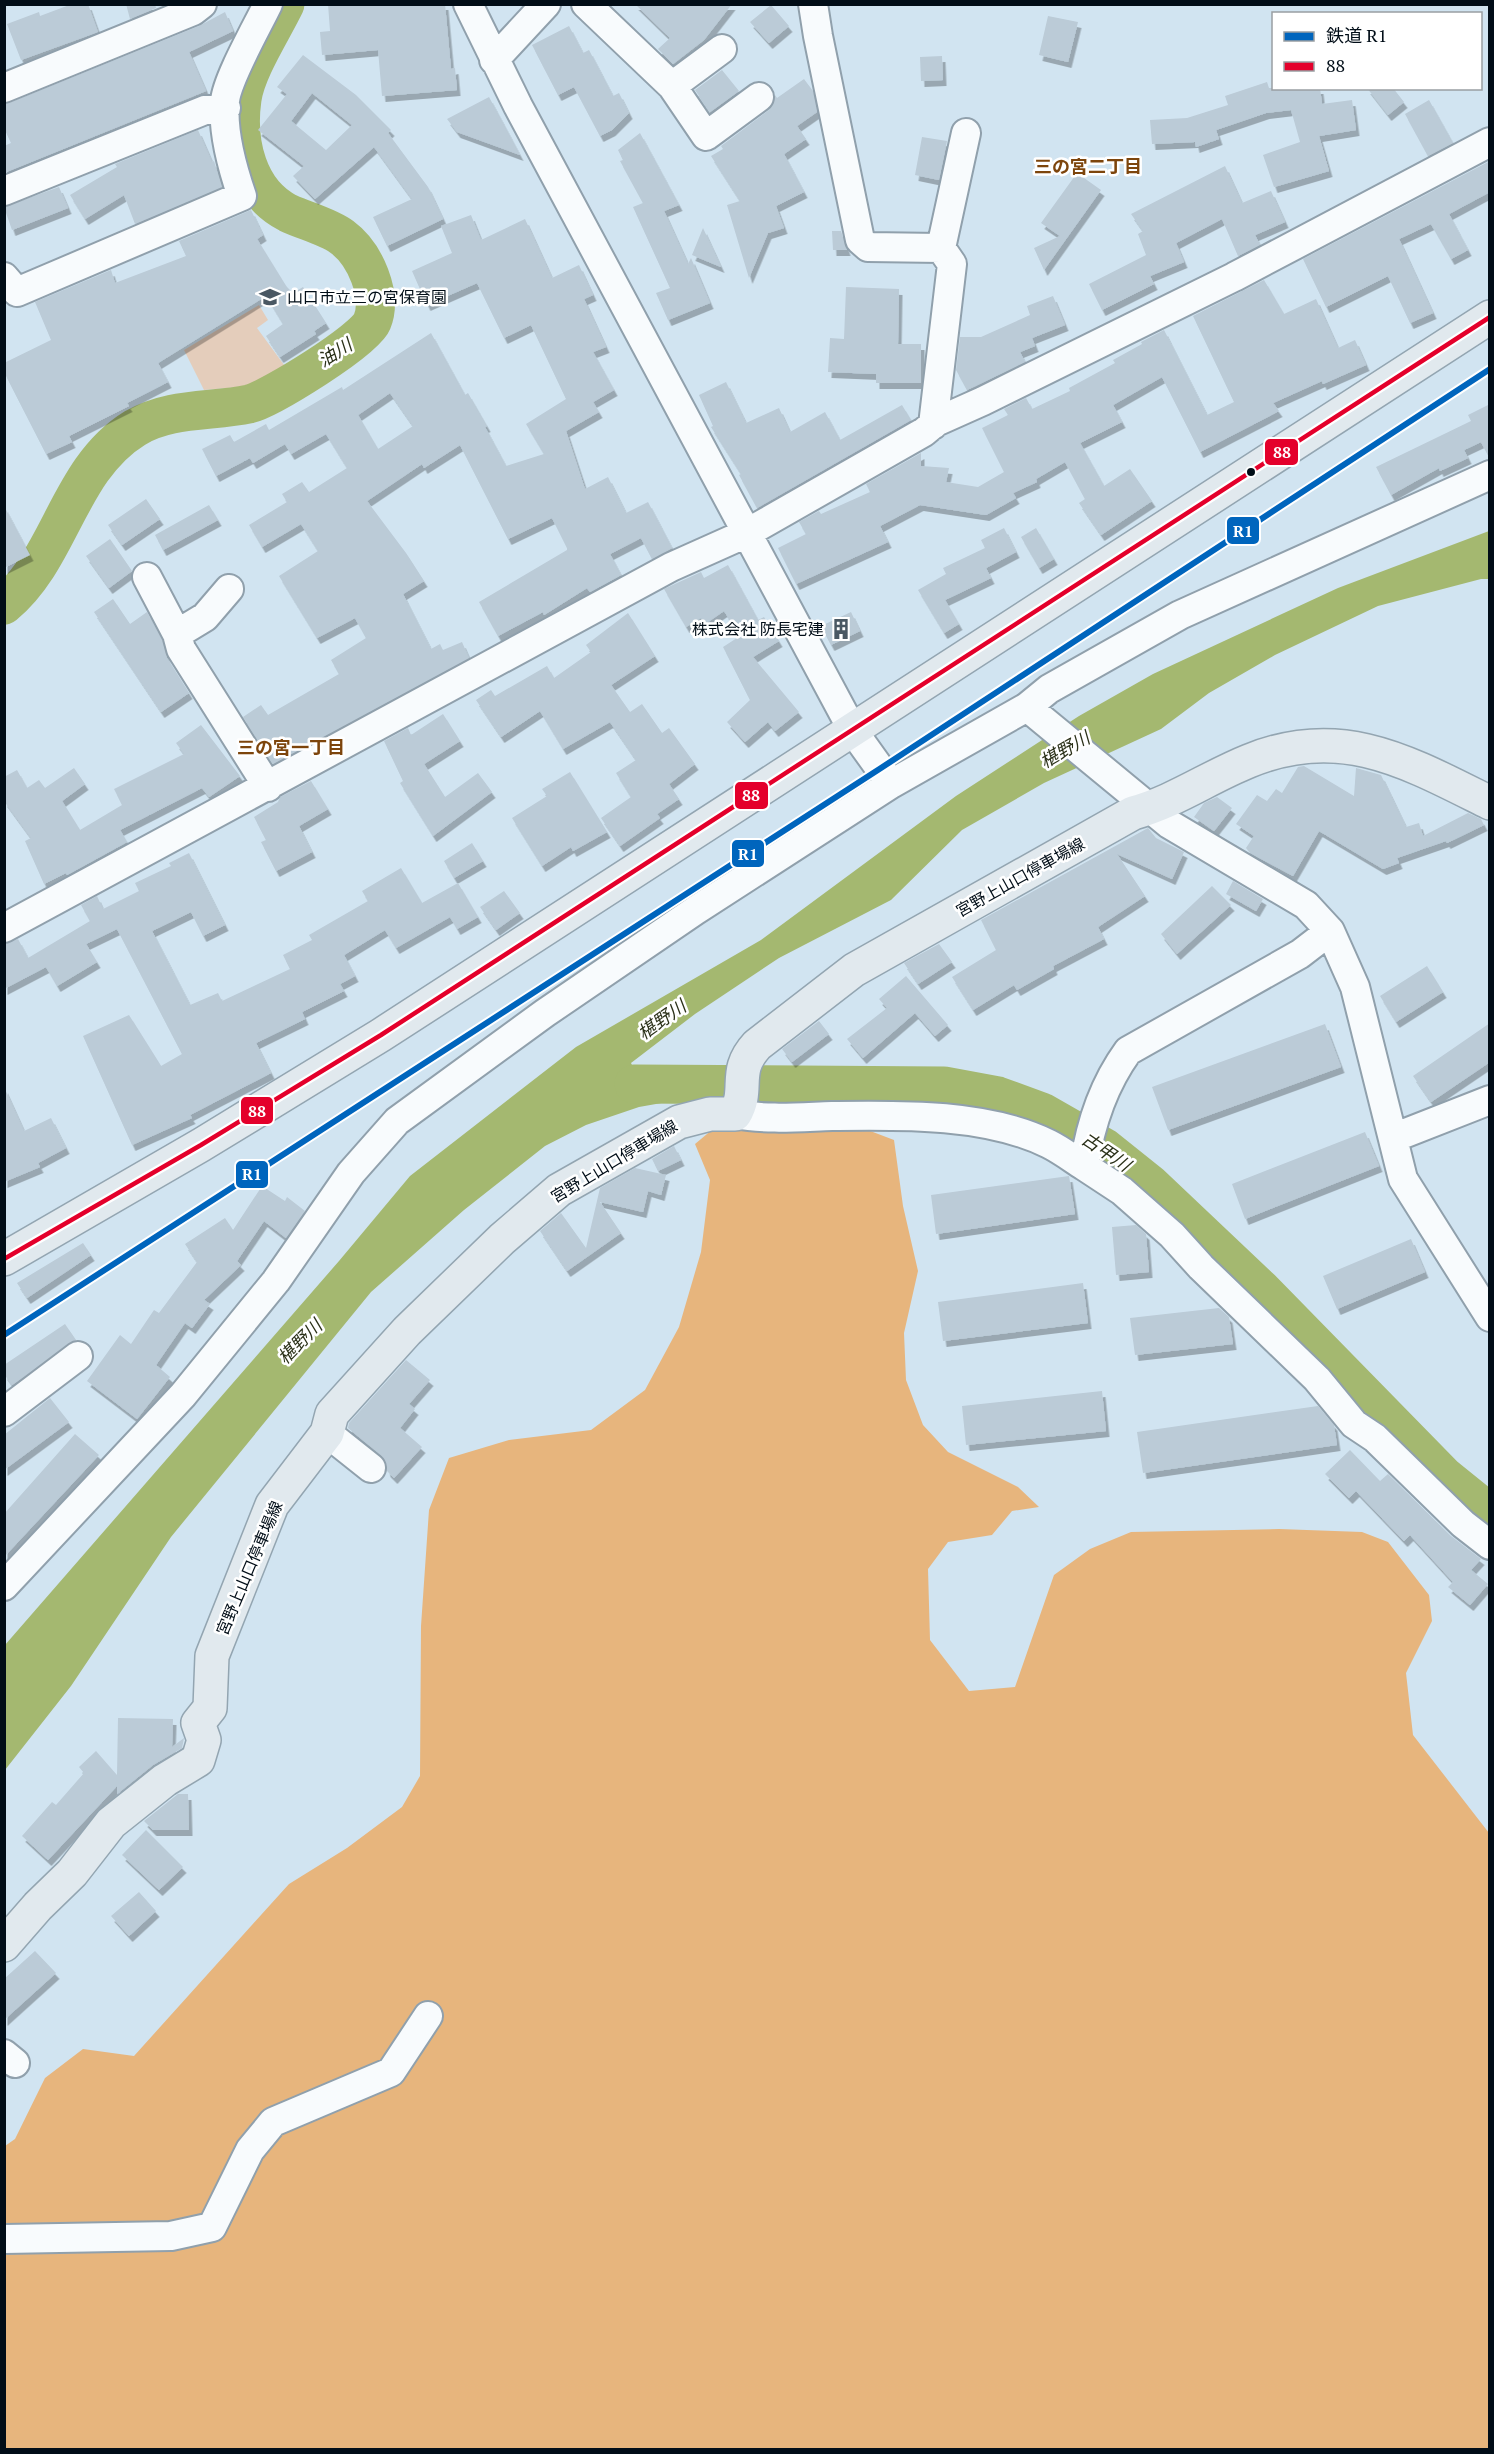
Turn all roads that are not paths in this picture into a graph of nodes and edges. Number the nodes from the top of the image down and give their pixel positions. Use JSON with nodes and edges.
{"nodes":[{"id":1,"x":202,"y":4,"type":"edge"},
{"id":2,"x":468,"y":4,"type":"edge"},
{"id":3,"x":546,"y":4,"type":"edge"},
{"id":4,"x":586,"y":4,"type":"edge"},
{"id":5,"x":813,"y":4,"type":"edge"},
{"id":6,"x":262,"y":6,"type":"edge"},
{"id":7,"x":722,"y":49,"type":"dead end"},
{"id":8,"x":494,"y":60,"type":"junction"},
{"id":9,"x":672,"y":86,"type":"junction"},
{"id":10,"x":4,"y":88,"type":"edge"},
{"id":11,"x":759,"y":97,"type":"dead end"},
{"id":12,"x":226,"y":108,"type":"junction"},
{"id":13,"x":966,"y":133,"type":"dead end"},
{"id":14,"x":1490,"y":142,"type":"edge"},
{"id":15,"x":4,"y":191,"type":"edge"},
{"id":16,"x":941,"y":248,"type":"junction"},
{"id":17,"x":4,"y":277,"type":"edge"},
{"id":18,"x":1490,"y":317,"type":"edge"},
{"id":19,"x":933,"y":425,"type":"junction"},
{"id":20,"x":1490,"y":475,"type":"edge"},
{"id":21,"x":747,"y":533,"type":"junction"},
{"id":22,"x":147,"y":576,"type":"dead end"},
{"id":23,"x":229,"y":589,"type":"dead end"},
{"id":24,"x":177,"y":634,"type":"junction"},
{"id":25,"x":1032,"y":711,"type":"junction"},
{"id":26,"x":853,"y":731,"type":"junction"},
{"id":27,"x":891,"y":784,"type":"junction"},
{"id":28,"x":268,"y":787,"type":"junction"},
{"id":29,"x":1146,"y":803,"type":"junction"},
{"id":30,"x":1490,"y":803,"type":"edge"},
{"id":31,"x":4,"y":928,"type":"edge"},
{"id":32,"x":1330,"y":931,"type":"junction"},
{"id":33,"x":1490,"y":1100,"type":"edge"},
{"id":34,"x":738,"y":1110,"type":"junction"},
{"id":35,"x":1393,"y":1138,"type":"junction"},
{"id":36,"x":1085,"y":1161,"type":"junction"},
{"id":37,"x":4,"y":1259,"type":"edge"},
{"id":38,"x":1490,"y":1317,"type":"edge"},
{"id":39,"x":78,"y":1356,"type":"dead end"},
{"id":40,"x":4,"y":1412,"type":"edge"},
{"id":41,"x":327,"y":1433,"type":"junction"},
{"id":42,"x":371,"y":1468,"type":"dead end"},
{"id":43,"x":1490,"y":1545,"type":"edge"},
{"id":44,"x":5,"y":1586,"type":"edge"},
{"id":45,"x":4,"y":1945,"type":"edge"},
{"id":46,"x":428,"y":2016,"type":"dead end"},
{"id":47,"x":4,"y":2239,"type":"edge"}],
"edges":[{"from":1,"to":10,"type":"street"},
{"from":2,"to":8,"type":"street"},
{"from":3,"to":8,"type":"street"},
{"from":4,"to":9,"type":"street"},
{"from":5,"to":16,"type":"street"},
{"from":6,"to":12,"type":"street"},
{"from":7,"to":9,"type":"street"},
{"from":8,"to":21,"type":"street"},
{"from":9,"to":11,"type":"street"},
{"from":12,"to":15,"type":"street"},
{"from":12,"to":17,"type":"street"},
{"from":13,"to":16,"type":"street"},
{"from":14,"to":19,"type":"street"},
{"from":16,"to":19,"type":"street"},
{"from":18,"to":26,"type":"main road"},
{"from":19,"to":21,"type":"street"},
{"from":20,"to":25,"type":"street"},
{"from":21,"to":26,"type":"street"},
{"from":21,"to":28,"type":"street"},
{"from":22,"to":24,"type":"street"},
{"from":23,"to":24,"type":"street"},
{"from":24,"to":28,"type":"street"},
{"from":25,"to":27,"type":"street"},
{"from":25,"to":29,"type":"street"},
{"from":26,"to":27,"type":"street"},
{"from":26,"to":37,"type":"main road"},
{"from":27,"to":44,"type":"street"},
{"from":28,"to":31,"type":"street"},
{"from":29,"to":30,"type":"main road","name":"宮野上山口停車場線"},
{"from":29,"to":32,"type":"street"},
{"from":29,"to":34,"type":"main road","name":"宮野上山口停車場線"},
{"from":32,"to":35,"type":"street"},
{"from":32,"to":36,"type":"street"},
{"from":33,"to":35,"type":"street"},
{"from":34,"to":36,"type":"street"},
{"from":34,"to":41,"type":"main road","name":"宮野上山口停車場線"},
{"from":35,"to":38,"type":"street"},
{"from":36,"to":43,"type":"street"},
{"from":39,"to":40,"type":"street"},
{"from":41,"to":42,"type":"street"},
{"from":41,"to":45,"type":"main road","name":"宮野上山口停車場線"},
{"from":46,"to":47,"type":"street"}]}
